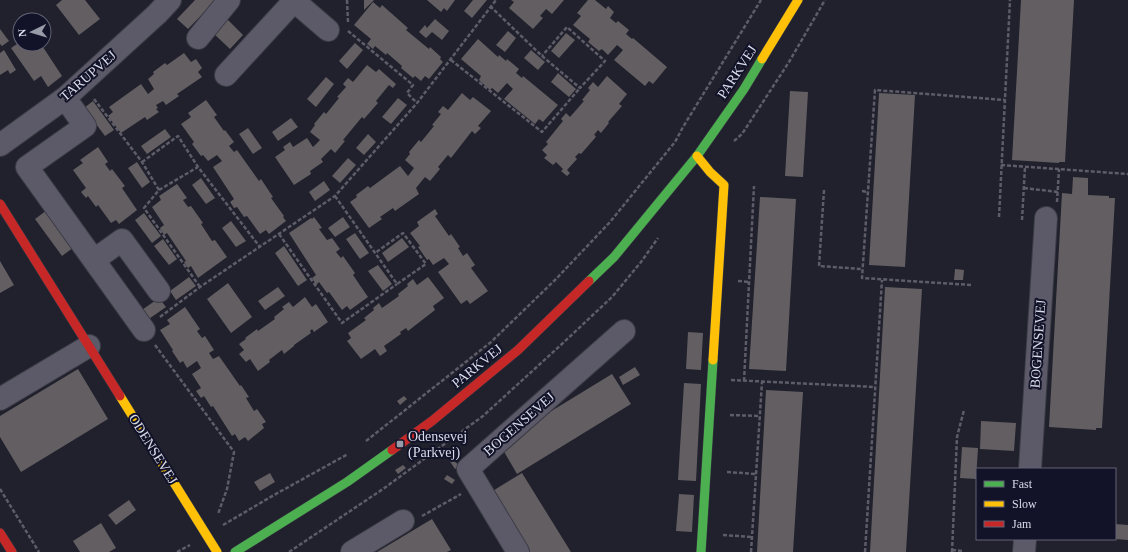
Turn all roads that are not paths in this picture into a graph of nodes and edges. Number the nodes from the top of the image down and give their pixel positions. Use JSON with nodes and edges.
{"nodes":[{"id":1,"x":170,"y":0,"type":"edge"},
{"id":2,"x":229,"y":0,"type":"edge"},
{"id":3,"x":294,"y":0,"type":"edge"},
{"id":4,"x":798,"y":0,"type":"edge"},
{"id":5,"x":338,"y":30,"type":"road end"},
{"id":6,"x":198,"y":38,"type":"dead end"},
{"id":7,"x":226,"y":75,"type":"dead end"},
{"id":8,"x":69,"y":105,"type":"junction"},
{"id":9,"x":0,"y":145,"type":"edge"},
{"id":10,"x":697,"y":156,"type":"junction"},
{"id":11,"x":2,"y":211,"type":"edge"},
{"id":12,"x":1046,"y":218,"type":"dead end"},
{"id":13,"x":94,"y":260,"type":"junction"},
{"id":14,"x":158,"y":291,"type":"dead end"},
{"id":15,"x":144,"y":330,"type":"road end"},
{"id":16,"x":624,"y":331,"type":"dead end"},
{"id":17,"x":88,"y":346,"type":"junction"},
{"id":18,"x":0,"y":399,"type":"edge"},
{"id":19,"x":1030,"y":468,"type":"edge"},
{"id":20,"x":403,"y":521,"type":"road end"},
{"id":21,"x":0,"y":533,"type":"edge"},
{"id":22,"x":1025,"y":540,"type":"edge"},
{"id":23,"x":12,"y":552,"type":"edge"},
{"id":24,"x":217,"y":552,"type":"edge"},
{"id":25,"x":236,"y":552,"type":"edge"},
{"id":26,"x":352,"y":552,"type":"edge"},
{"id":27,"x":518,"y":552,"type":"edge"},
{"id":28,"x":701,"y":552,"type":"edge"},
{"id":29,"x":1024,"y":552,"type":"edge"}],
"edges":[{"from":1,"to":8,"type":"street","name":"TARUPVEJ"},
{"from":2,"to":6,"type":"street"},
{"from":3,"to":5,"type":"street"},
{"from":3,"to":7,"type":"street"},
{"from":4,"to":10,"type":"street","name":"PARKVEJ"},
{"from":8,"to":9,"type":"street","name":"TARUPVEJ"},
{"from":8,"to":13,"type":"street"},
{"from":10,"to":25,"type":"street","name":"PARKVEJ"},
{"from":10,"to":28,"type":"street"},
{"from":11,"to":17,"type":"street","name":"ODENSEVEJ"},
{"from":12,"to":19,"type":"street","name":"BOGENSEVEJ"},
{"from":13,"to":14,"type":"street"},
{"from":13,"to":15,"type":"street"},
{"from":16,"to":27,"type":"street","name":"BOGENSEVEJ"},
{"from":17,"to":18,"type":"street"},
{"from":17,"to":24,"type":"street","name":"ODENSEVEJ"},
{"from":20,"to":26,"type":"street"},
{"from":21,"to":23,"type":"street"},
{"from":22,"to":29,"type":"street"}]}
